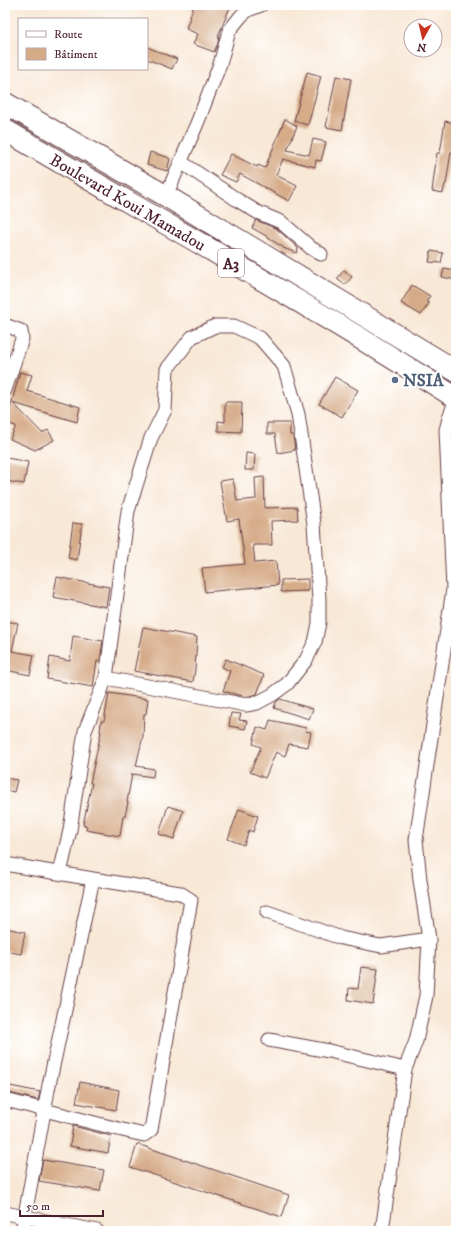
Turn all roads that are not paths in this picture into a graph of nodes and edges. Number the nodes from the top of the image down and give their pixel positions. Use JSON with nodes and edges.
{"nodes":[{"id":1,"x":261,"y":5,"type":"edge"},
{"id":2,"x":5,"y":103,"type":"edge"},
{"id":3,"x":5,"y":130,"type":"edge"},
{"id":4,"x":181,"y":162,"type":"junction"},
{"id":5,"x":166,"y":196,"type":"junction"},
{"id":6,"x":321,"y":254,"type":"dead end"},
{"id":7,"x":5,"y":325,"type":"edge"},
{"id":8,"x":456,"y":371,"type":"edge"},
{"id":9,"x":5,"y":390,"type":"edge"},
{"id":10,"x":456,"y":399,"type":"edge"},
{"id":11,"x":106,"y":678,"type":"junction"},
{"id":12,"x":5,"y":864,"type":"edge"},
{"id":13,"x":60,"y":873,"type":"junction"},
{"id":14,"x":93,"y":879,"type":"junction"},
{"id":15,"x":267,"y":912,"type":"dead end"},
{"id":16,"x":428,"y":939,"type":"junction"},
{"id":17,"x":269,"y":1040,"type":"dead end"},
{"id":18,"x":405,"y":1070,"type":"junction"},
{"id":19,"x":5,"y":1100,"type":"edge"},
{"id":20,"x":45,"y":1109,"type":"junction"},
{"id":21,"x":5,"y":1213,"type":"edge"},
{"id":22,"x":25,"y":1216,"type":"junction"},
{"id":23,"x":22,"y":1231,"type":"edge"},
{"id":24,"x":96,"y":1231,"type":"edge"},
{"id":25,"x":382,"y":1231,"type":"edge"}],
"edges":[{"from":1,"to":4,"type":"street"},
{"from":2,"to":5,"type":"main road","name":"Boulevard Koui Mamadou","number":"A3"},
{"from":3,"to":10,"type":"main road","name":"Boulevard Koui Mamadou","number":"A3"},
{"from":4,"to":5,"type":"street"},
{"from":4,"to":6,"type":"street"},
{"from":5,"to":8,"type":"main road","name":"Boulevard Koui Mamadou","number":"A3"},
{"from":7,"to":9,"type":"street"},
{"from":10,"to":16,"type":"street"},
{"from":11,"to":11,"type":"street"},
{"from":11,"to":13,"type":"street"},
{"from":12,"to":13,"type":"street"},
{"from":13,"to":14,"type":"street"},
{"from":14,"to":20,"type":"street"},
{"from":14,"to":20,"type":"street"},
{"from":15,"to":16,"type":"street"},
{"from":16,"to":18,"type":"street"},
{"from":17,"to":18,"type":"street"},
{"from":18,"to":25,"type":"street"},
{"from":19,"to":20,"type":"street"},
{"from":20,"to":22,"type":"street"},
{"from":21,"to":22,"type":"street"},
{"from":22,"to":23,"type":"street"},
{"from":22,"to":24,"type":"street"}]}
